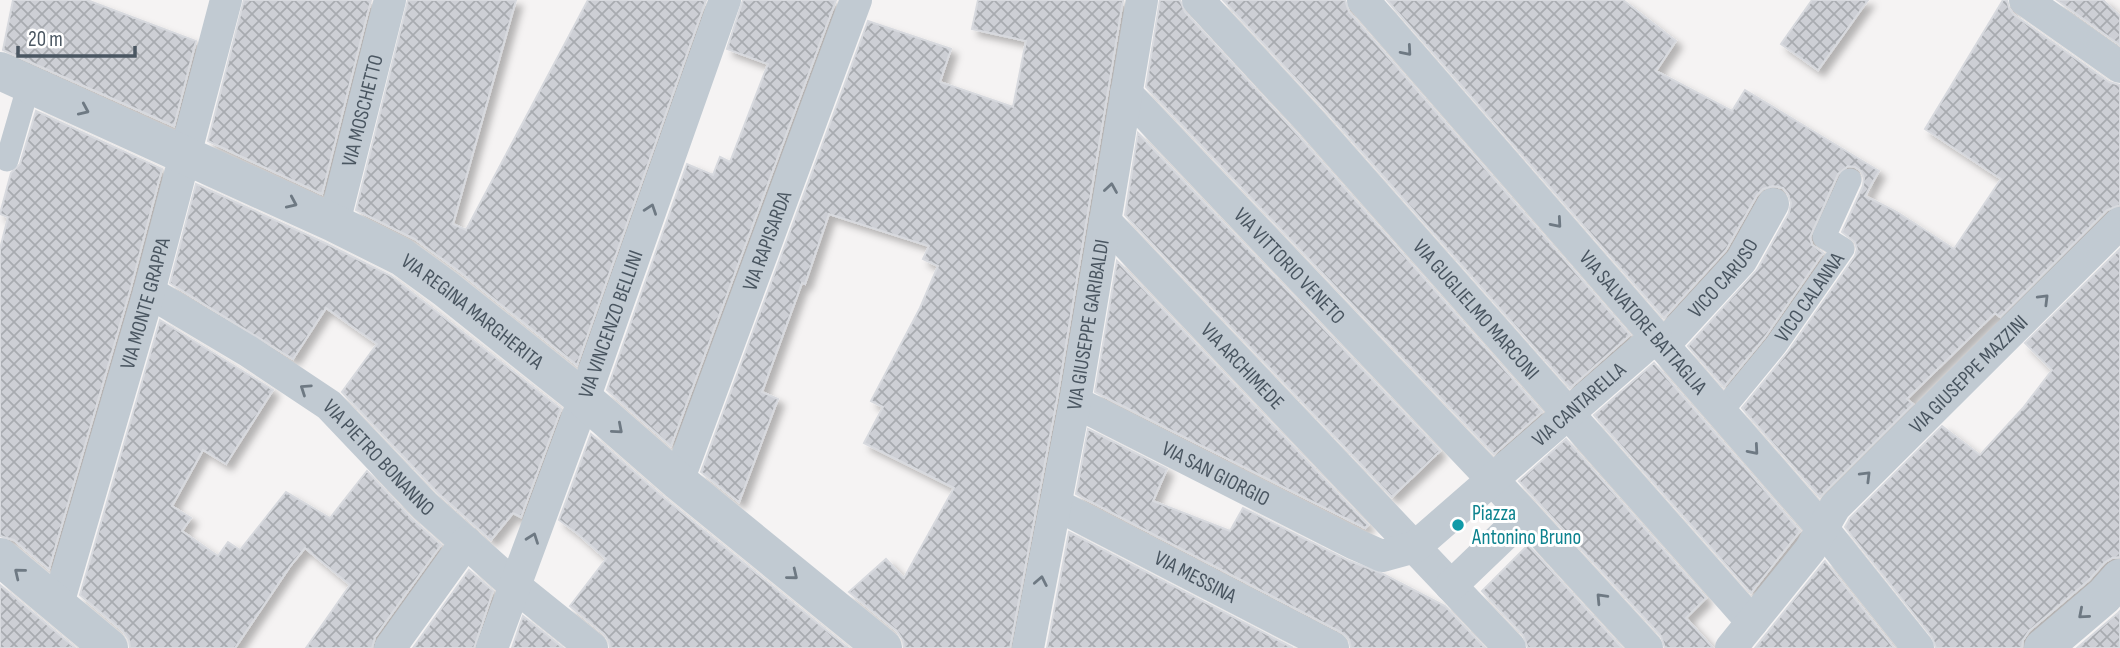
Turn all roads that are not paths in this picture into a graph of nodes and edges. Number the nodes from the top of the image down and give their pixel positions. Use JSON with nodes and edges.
{"nodes":[{"id":1,"x":226,"y":0,"type":"edge"},
{"id":2,"x":390,"y":0,"type":"edge"},
{"id":3,"x":856,"y":0,"type":"edge"},
{"id":4,"x":1142,"y":0,"type":"edge"},
{"id":5,"x":1198,"y":0,"type":"edge"},
{"id":6,"x":1363,"y":0,"type":"edge"},
{"id":7,"x":2025,"y":0,"type":"edge"},
{"id":8,"x":719,"y":2,"type":"edge"},
{"id":9,"x":2120,"y":67,"type":"edge"},
{"id":10,"x":14,"y":78,"type":"edge"},
{"id":11,"x":1126,"y":93,"type":"junction"},
{"id":12,"x":184,"y":155,"type":"junction"},
{"id":13,"x":7,"y":160,"type":"dead end"},
{"id":14,"x":1850,"y":180,"type":"dead end"},
{"id":15,"x":1773,"y":204,"type":"dead end"},
{"id":16,"x":1105,"y":222,"type":"junction"},
{"id":17,"x":334,"y":223,"type":"junction"},
{"id":18,"x":2120,"y":223,"type":"edge"},
{"id":19,"x":149,"y":292,"type":"junction"},
{"id":20,"x":1660,"y":342,"type":"junction"},
{"id":21,"x":584,"y":399,"type":"junction"},
{"id":22,"x":1075,"y":402,"type":"junction"},
{"id":23,"x":1721,"y":412,"type":"junction"},
{"id":24,"x":1567,"y":414,"type":"junction"},
{"id":25,"x":1496,"y":476,"type":"junction"},
{"id":26,"x":678,"y":481,"type":"junction"},
{"id":27,"x":1057,"y":505,"type":"junction"},
{"id":28,"x":1533,"y":524,"type":"junction"},
{"id":29,"x":1823,"y":529,"type":"junction"},
{"id":30,"x":466,"y":542,"type":"junction"},
{"id":31,"x":1415,"y":547,"type":"junction"},
{"id":32,"x":0,"y":557,"type":"edge"},
{"id":33,"x":2120,"y":578,"type":"edge"},
{"id":34,"x":515,"y":586,"type":"junction"},
{"id":35,"x":1461,"y":596,"type":"junction"},
{"id":36,"x":58,"y":604,"type":"junction"},
{"id":37,"x":1752,"y":622,"type":"junction"},
{"id":38,"x":1502,"y":645,"type":"edge"},
{"id":39,"x":109,"y":648,"type":"edge"},
{"id":40,"x":390,"y":648,"type":"edge"},
{"id":41,"x":492,"y":648,"type":"edge"},
{"id":42,"x":592,"y":648,"type":"edge"},
{"id":43,"x":883,"y":648,"type":"edge"},
{"id":44,"x":1028,"y":648,"type":"edge"},
{"id":45,"x":1333,"y":648,"type":"edge"},
{"id":46,"x":1647,"y":648,"type":"edge"},
{"id":47,"x":1731,"y":648,"type":"edge"},
{"id":48,"x":1918,"y":648,"type":"edge"},
{"id":49,"x":2043,"y":648,"type":"edge"}],
"edges":[{"from":1,"to":12,"type":"street","name":"VIA MONTE GRAPPA"},
{"from":2,"to":17,"type":"street","name":"VIA MOSCHETTO"},
{"from":3,"to":26,"type":"street","name":"VIA RAPISARDA"},
{"from":4,"to":11,"type":"street","name":"VIA GIUSEPPE GARIBALDI"},
{"from":5,"to":24,"type":"street","name":"VIA GUGLIELMO MARCONI"},
{"from":6,"to":20,"type":"street","name":"VIA SALVATORE BATTAGLIA","one_way":true},
{"from":7,"to":9,"type":"street"},
{"from":21,"to":8,"type":"street","name":"VIA VINCENZO BELLINI","one_way":true},
{"from":10,"to":12,"type":"street","name":"VIA REGINA MARGHERITA","one_way":true},
{"from":10,"to":13,"type":"street"},
{"from":16,"to":11,"type":"street","name":"VIA GIUSEPPE GARIBALDI","one_way":true},
{"from":11,"to":25,"type":"street","name":"VIA VITTORIO VENETO"},
{"from":12,"to":17,"type":"street","name":"VIA REGINA MARGHERITA","one_way":true},
{"from":12,"to":19,"type":"street","name":"VIA MONTE GRAPPA"},
{"from":14,"to":23,"type":"street","name":"VICO CALANNA"},
{"from":15,"to":20,"type":"street","name":"VICO CARUSO"},
{"from":16,"to":22,"type":"street","name":"VIA GIUSEPPE GARIBALDI"},
{"from":16,"to":31,"type":"street","name":"VIA ARCHIMEDE"},
{"from":17,"to":21,"type":"street","name":"VIA REGINA MARGHERITA"},
{"from":29,"to":18,"type":"street","name":"VIA GIUSEPPE MAZZINI","one_way":true},
{"from":30,"to":19,"type":"street","name":"VIA PIETRO BONANNO","one_way":true},
{"from":19,"to":36,"type":"street","name":"VIA MONTE GRAPPA"},
{"from":20,"to":23,"type":"street","name":"VIA SALVATORE BATTAGLIA"},
{"from":20,"to":24,"type":"street","name":"VIA CANTARELLA"},
{"from":21,"to":26,"type":"street","name":"VIA REGINA MARGHERITA","one_way":true},
{"from":34,"to":21,"type":"street","name":"VIA VINCENZO BELLINI","one_way":true},
{"from":22,"to":27,"type":"street","name":"VIA GIUSEPPE GARIBALDI"},
{"from":22,"to":31,"type":"street","name":"VIA SAN GIORGIO"},
{"from":23,"to":29,"type":"street","name":"VIA SALVATORE BATTAGLIA","one_way":true},
{"from":24,"to":25,"type":"street","name":"VIA CANTARELLA"},
{"from":24,"to":37,"type":"street","name":"VIA GUGLIELMO MARCONI"},
{"from":25,"to":28,"type":"street","name":"VIA VITTORIO VENETO"},
{"from":25,"to":31,"type":"street","name":"VIA CANTARELLA"},
{"from":26,"to":43,"type":"street","name":"VIA REGINA MARGHERITA","one_way":true},
{"from":44,"to":27,"type":"street","name":"VIA GIUSEPPE GARIBALDI","one_way":true},
{"from":27,"to":45,"type":"street","name":"VIA MESSINA"},
{"from":28,"to":35,"type":"street"},
{"from":46,"to":28,"type":"street","one_way":true},
{"from":29,"to":37,"type":"street"},
{"from":29,"to":48,"type":"street","name":"VIA SALVATORE BATTAGLIA"},
{"from":30,"to":34,"type":"street","name":"VIA PIETRO BONANNO"},
{"from":30,"to":40,"type":"street"},
{"from":31,"to":35,"type":"street","name":"VIA ARCHIMEDE"},
{"from":36,"to":32,"type":"street","one_way":true},
{"from":33,"to":49,"type":"street","one_way":true},
{"from":34,"to":41,"type":"street","name":"VIA VINCENZO BELLINI"},
{"from":34,"to":42,"type":"street","name":"VIA PIETRO BONANNO"},
{"from":35,"to":38,"type":"street"},
{"from":36,"to":39,"type":"street"},
{"from":37,"to":47,"type":"street"}]}
